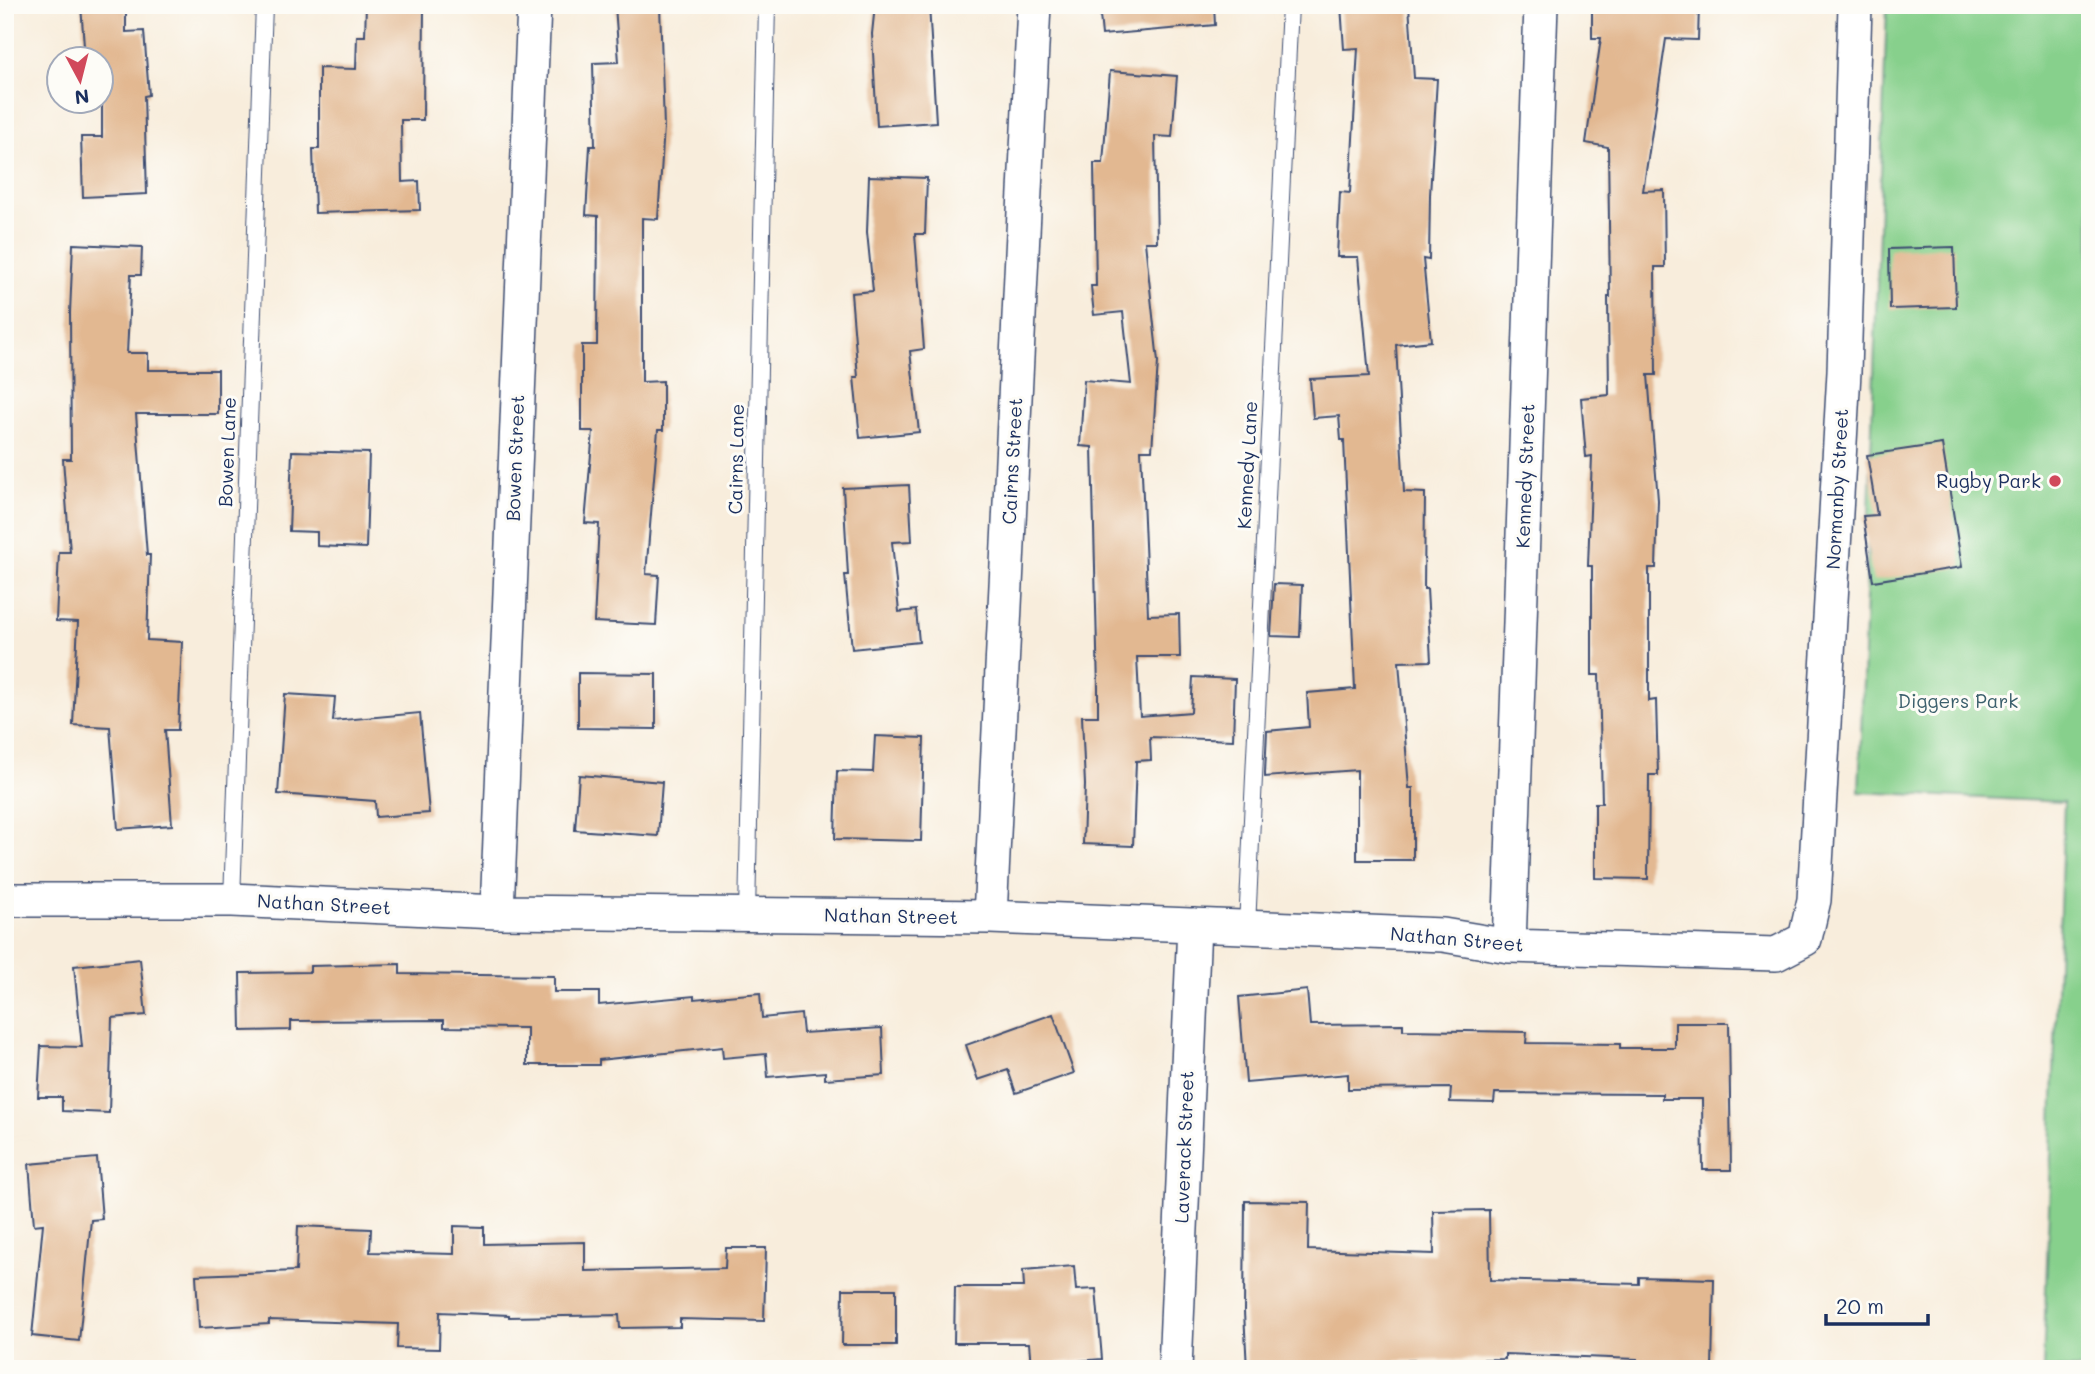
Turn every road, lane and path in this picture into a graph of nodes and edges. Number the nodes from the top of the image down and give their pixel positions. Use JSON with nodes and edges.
{"nodes":[{"id":1,"x":264,"y":5,"type":"edge"},
{"id":2,"x":534,"y":5,"type":"edge"},
{"id":3,"x":767,"y":5,"type":"edge"},
{"id":4,"x":1034,"y":5,"type":"edge"},
{"id":5,"x":1290,"y":5,"type":"edge"},
{"id":6,"x":1541,"y":5,"type":"edge"},
{"id":7,"x":1855,"y":5,"type":"edge"},
{"id":8,"x":5,"y":900,"type":"edge"},
{"id":9,"x":232,"y":900,"type":"junction"},
{"id":10,"x":497,"y":912,"type":"junction"},
{"id":11,"x":747,"y":914,"type":"junction"},
{"id":12,"x":990,"y":917,"type":"junction"},
{"id":13,"x":1194,"y":925,"type":"junction"},
{"id":14,"x":1247,"y":927,"type":"junction"},
{"id":15,"x":1509,"y":946,"type":"junction"},
{"id":16,"x":1776,"y":954,"type":"joint"},
{"id":17,"x":1175,"y":1369,"type":"edge"}],
"edges":[{"from":1,"to":9,"type":"lane","name":"Bowen Lane"},
{"from":2,"to":10,"type":"street","name":"Bowen Street"},
{"from":3,"to":11,"type":"lane","name":"Cairns Lane"},
{"from":4,"to":12,"type":"street","name":"Cairns Street"},
{"from":5,"to":14,"type":"lane","name":"Kennedy Lane"},
{"from":6,"to":15,"type":"street","name":"Kennedy Street"},
{"from":7,"to":16,"type":"street","name":"Normanby Street"},
{"from":8,"to":9,"type":"street","name":"Nathan Street"},
{"from":9,"to":10,"type":"street","name":"Nathan Street"},
{"from":10,"to":11,"type":"street","name":"Nathan Street"},
{"from":11,"to":12,"type":"street","name":"Nathan Street"},
{"from":12,"to":13,"type":"street","name":"Nathan Street"},
{"from":13,"to":14,"type":"street","name":"Nathan Street"},
{"from":13,"to":17,"type":"street","name":"Laverack Street"},
{"from":14,"to":15,"type":"street","name":"Nathan Street"},
{"from":15,"to":16,"type":"street","name":"Nathan Street"}]}
